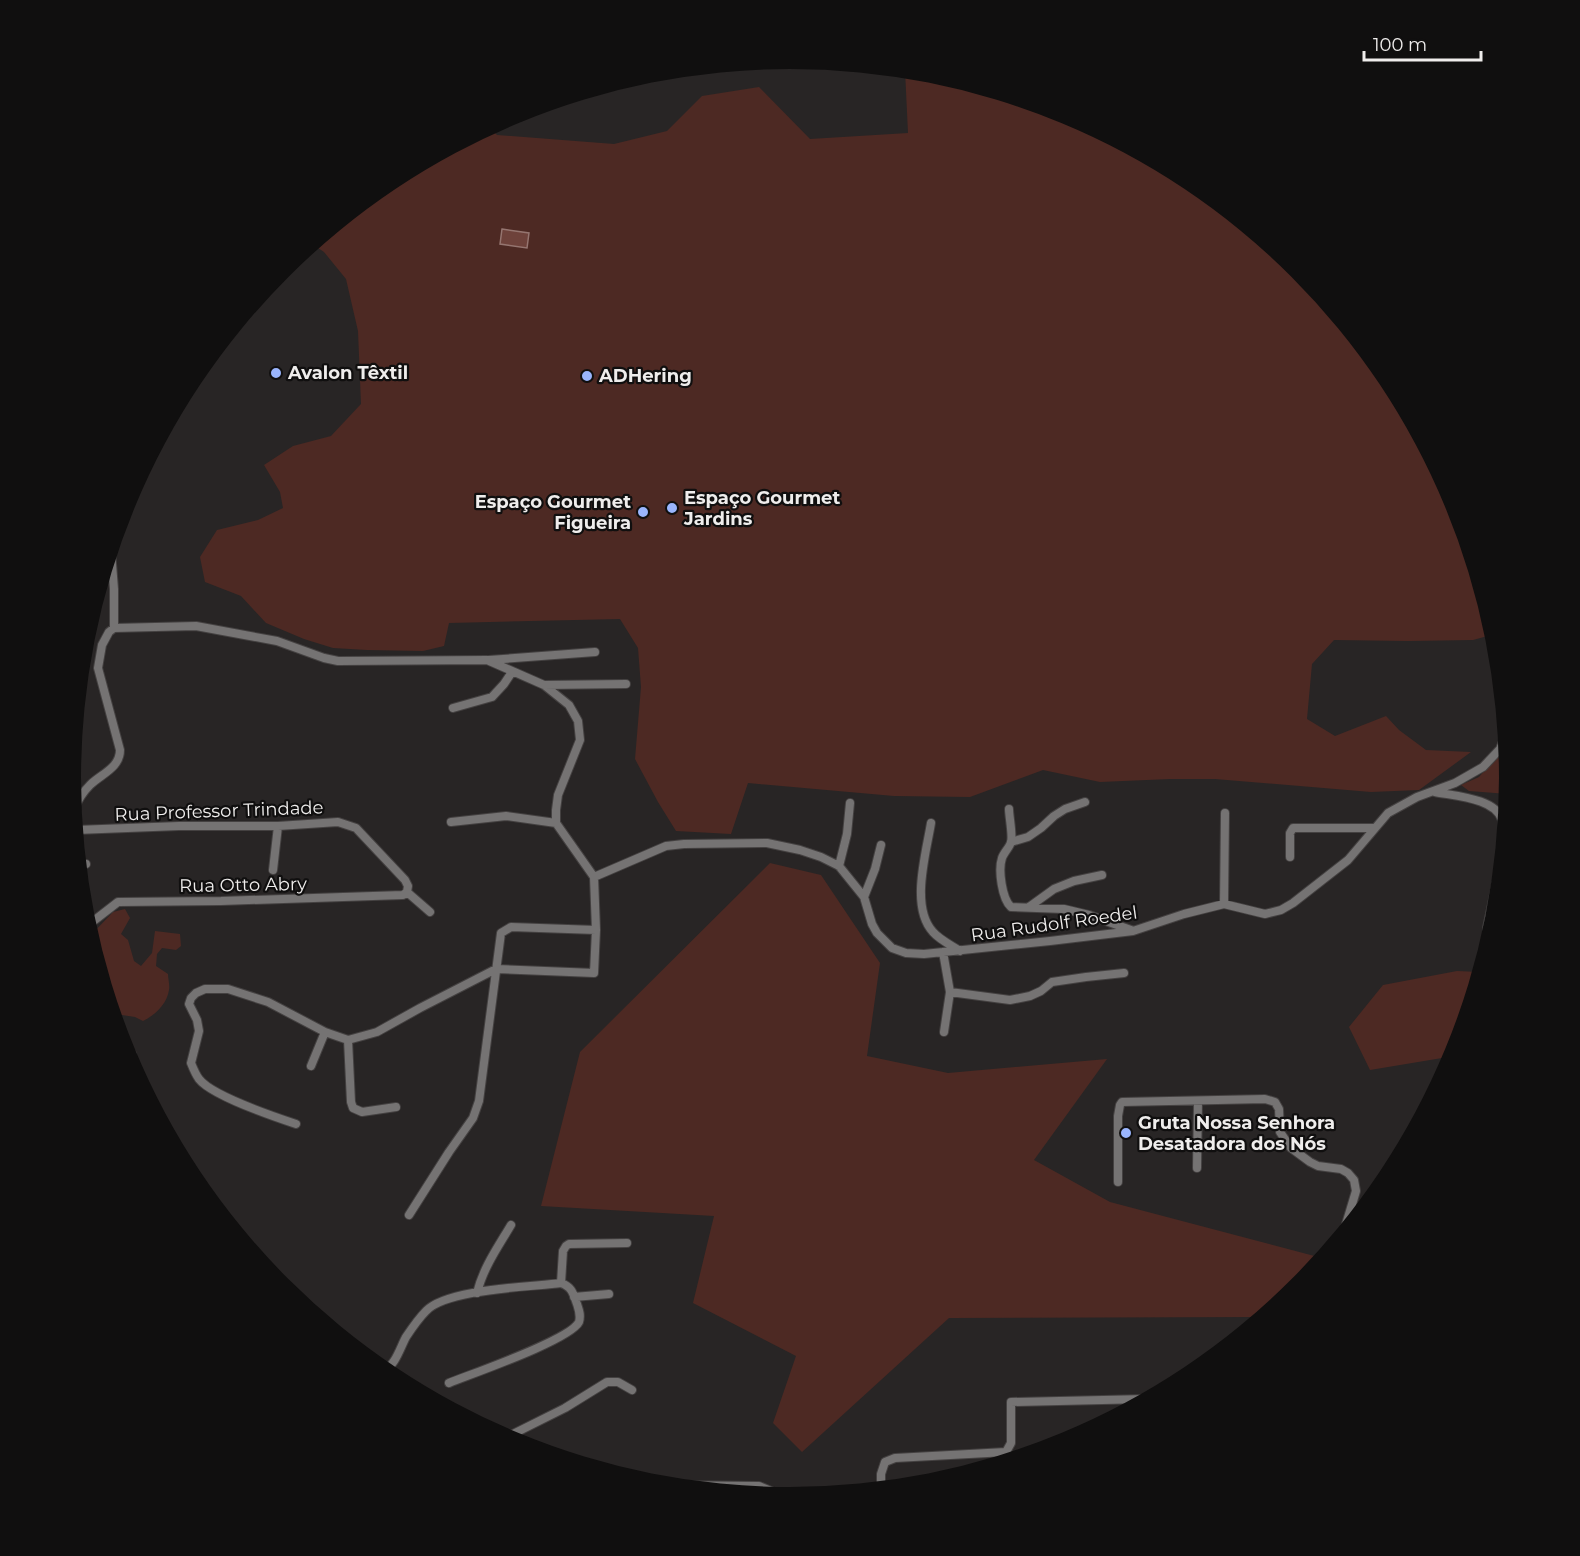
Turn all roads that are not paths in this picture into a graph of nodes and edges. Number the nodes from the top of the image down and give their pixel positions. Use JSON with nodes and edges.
{"nodes":[{"id":1,"x":112,"y":573,"type":"edge"},
{"id":2,"x":114,"y":628,"type":"junction"},
{"id":3,"x":595,"y":652,"type":"dead end"},
{"id":4,"x":487,"y":660,"type":"junction"},
{"id":5,"x":512,"y":672,"type":"junction"},
{"id":6,"x":626,"y":684,"type":"dead end"},
{"id":7,"x":544,"y":685,"type":"junction"},
{"id":8,"x":453,"y":708,"type":"dead end"},
{"id":9,"x":1498,"y":751,"type":"edge"},
{"id":10,"x":1435,"y":792,"type":"junction"},
{"id":11,"x":82,"y":797,"type":"edge"},
{"id":12,"x":1085,"y":802,"type":"dead end"},
{"id":13,"x":850,"y":803,"type":"dead end"},
{"id":14,"x":1009,"y":809,"type":"dead end"},
{"id":15,"x":1498,"y":812,"type":"edge"},
{"id":16,"x":1225,"y":813,"type":"dead end"},
{"id":17,"x":451,"y":822,"type":"dead end"},
{"id":18,"x":556,"y":823,"type":"junction"},
{"id":19,"x":931,"y":823,"type":"dead end"},
{"id":20,"x":278,"y":826,"type":"junction"},
{"id":21,"x":1375,"y":828,"type":"junction"},
{"id":22,"x":83,"y":830,"type":"edge"},
{"id":23,"x":1011,"y":842,"type":"junction"},
{"id":24,"x":881,"y":845,"type":"dead end"},
{"id":25,"x":1290,"y":857,"type":"dead end"},
{"id":26,"x":840,"y":867,"type":"junction"},
{"id":27,"x":273,"y":870,"type":"dead end"},
{"id":28,"x":1102,"y":875,"type":"dead end"},
{"id":29,"x":594,"y":877,"type":"junction"},
{"id":30,"x":407,"y":892,"type":"junction"},
{"id":31,"x":864,"y":897,"type":"junction"},
{"id":32,"x":1224,"y":904,"type":"junction"},
{"id":33,"x":1029,"y":907,"type":"junction"},
{"id":34,"x":430,"y":912,"type":"dead end"},
{"id":35,"x":96,"y":919,"type":"edge"},
{"id":36,"x":596,"y":930,"type":"junction"},
{"id":37,"x":1133,"y":931,"type":"junction"},
{"id":38,"x":960,"y":951,"type":"junction"},
{"id":39,"x":943,"y":952,"type":"junction"},
{"id":40,"x":496,"y":969,"type":"junction"},
{"id":41,"x":1124,"y":974,"type":"dead end"},
{"id":42,"x":950,"y":992,"type":"junction"},
{"id":43,"x":325,"y":1032,"type":"junction"},
{"id":44,"x":944,"y":1032,"type":"dead end"},
{"id":45,"x":348,"y":1040,"type":"junction"},
{"id":46,"x":311,"y":1066,"type":"dead end"},
{"id":47,"x":1198,"y":1101,"type":"junction"},
{"id":48,"x":396,"y":1107,"type":"dead end"},
{"id":49,"x":296,"y":1124,"type":"dead end"},
{"id":50,"x":1197,"y":1168,"type":"dead end"},
{"id":51,"x":1119,"y":1182,"type":"dead end"},
{"id":52,"x":1349,"y":1213,"type":"edge"},
{"id":53,"x":409,"y":1215,"type":"dead end"},
{"id":54,"x":511,"y":1225,"type":"dead end"},
{"id":55,"x":627,"y":1243,"type":"dead end"},
{"id":56,"x":561,"y":1283,"type":"junction"},
{"id":57,"x":477,"y":1293,"type":"junction"},
{"id":58,"x":609,"y":1294,"type":"dead end"},
{"id":59,"x":574,"y":1297,"type":"junction"},
{"id":60,"x":391,"y":1364,"type":"edge"},
{"id":61,"x":449,"y":1383,"type":"dead end"},
{"id":62,"x":632,"y":1390,"type":"dead end"},
{"id":63,"x":1131,"y":1399,"type":"edge"},
{"id":64,"x":517,"y":1432,"type":"edge"},
{"id":65,"x":881,"y":1481,"type":"edge"}],
"edges":[{"from":1,"to":2,"type":"street"},
{"from":2,"to":4,"type":"street"},
{"from":2,"to":11,"type":"street"},
{"from":3,"to":4,"type":"street"},
{"from":4,"to":5,"type":"street"},
{"from":5,"to":7,"type":"street"},
{"from":5,"to":8,"type":"street"},
{"from":6,"to":7,"type":"street"},
{"from":7,"to":18,"type":"street"},
{"from":9,"to":10,"type":"street","name":"Rua Rudolf Roedel"},
{"from":10,"to":15,"type":"street"},
{"from":10,"to":21,"type":"street","name":"Rua Rudolf Roedel"},
{"from":12,"to":23,"type":"street"},
{"from":13,"to":26,"type":"street"},
{"from":14,"to":23,"type":"street"},
{"from":16,"to":32,"type":"street"},
{"from":17,"to":18,"type":"street"},
{"from":18,"to":29,"type":"street"},
{"from":19,"to":38,"type":"street"},
{"from":20,"to":22,"type":"street","name":"Rua Professor Trindade"},
{"from":20,"to":27,"type":"street"},
{"from":20,"to":30,"type":"street","name":"Rua Professor Trindade"},
{"from":21,"to":25,"type":"street"},
{"from":21,"to":32,"type":"street","name":"Rua Rudolf Roedel"},
{"from":23,"to":33,"type":"street"},
{"from":24,"to":31,"type":"street"},
{"from":26,"to":29,"type":"street","name":"Rua Rudolf Roedel"},
{"from":26,"to":31,"type":"street","name":"Rua Rudolf Roedel"},
{"from":28,"to":33,"type":"street"},
{"from":29,"to":36,"type":"street"},
{"from":30,"to":34,"type":"street","name":"Rua Professor Trindade"},
{"from":30,"to":35,"type":"street","name":"Rua Otto Abry"},
{"from":31,"to":39,"type":"street","name":"Rua Rudolf Roedel"},
{"from":32,"to":37,"type":"street","name":"Rua Rudolf Roedel"},
{"from":33,"to":37,"type":"street"},
{"from":36,"to":40,"type":"street"},
{"from":36,"to":40,"type":"street"},
{"from":37,"to":38,"type":"street","name":"Rua Rudolf Roedel"},
{"from":38,"to":39,"type":"street","name":"Rua Rudolf Roedel"},
{"from":39,"to":42,"type":"street"},
{"from":40,"to":45,"type":"street"},
{"from":40,"to":53,"type":"street"},
{"from":41,"to":42,"type":"street"},
{"from":42,"to":44,"type":"street"},
{"from":43,"to":45,"type":"street"},
{"from":43,"to":46,"type":"street"},
{"from":43,"to":49,"type":"street"},
{"from":45,"to":48,"type":"street"},
{"from":47,"to":50,"type":"street"},
{"from":47,"to":51,"type":"street"},
{"from":47,"to":52,"type":"street"},
{"from":54,"to":57,"type":"street"},
{"from":55,"to":56,"type":"street"},
{"from":56,"to":57,"type":"street"},
{"from":56,"to":59,"type":"street"},
{"from":57,"to":60,"type":"street"},
{"from":58,"to":59,"type":"street"},
{"from":59,"to":61,"type":"street"},
{"from":62,"to":64,"type":"street"},
{"from":63,"to":65,"type":"street"}]}
